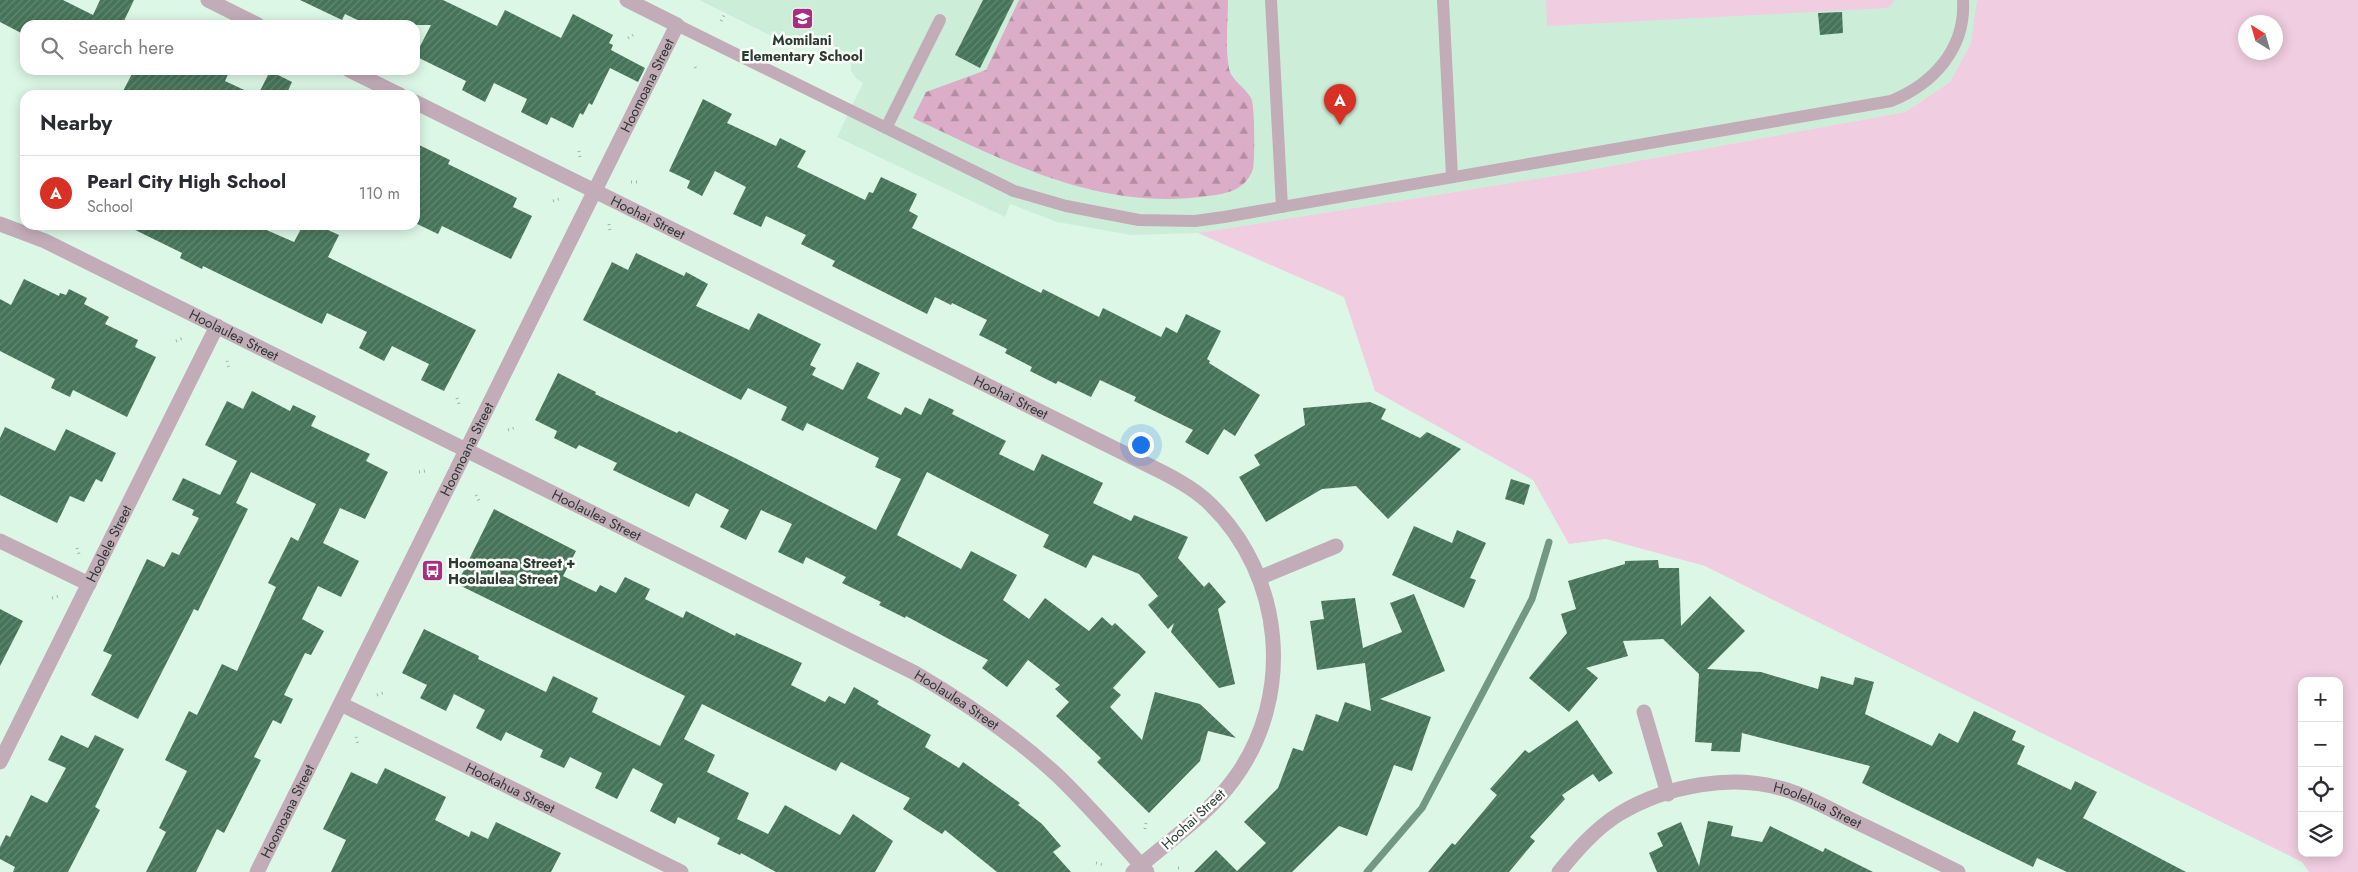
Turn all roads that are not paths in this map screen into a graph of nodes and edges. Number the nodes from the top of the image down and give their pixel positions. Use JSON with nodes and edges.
{"nodes":[{"id":1,"x":208,"y":0,"type":"edge"},
{"id":2,"x":628,"y":0,"type":"edge"},
{"id":3,"x":1271,"y":0,"type":"edge"},
{"id":4,"x":1442,"y":0,"type":"edge"},
{"id":5,"x":1963,"y":0,"type":"edge"},
{"id":6,"x":248,"y":20,"type":"edge"},
{"id":7,"x":940,"y":20,"type":"dead end"},
{"id":8,"x":677,"y":25,"type":"junction"},
{"id":9,"x":359,"y":75,"type":"edge"},
{"id":10,"x":390,"y":90,"type":"edge"},
{"id":11,"x":420,"y":104,"type":"edge"},
{"id":12,"x":886,"y":128,"type":"junction"},
{"id":13,"x":1452,"y":176,"type":"junction"},
{"id":14,"x":595,"y":191,"type":"junction"},
{"id":15,"x":1282,"y":207,"type":"junction"},
{"id":16,"x":0,"y":224,"type":"edge"},
{"id":17,"x":217,"y":326,"type":"junction"},
{"id":18,"x":467,"y":450,"type":"junction"},
{"id":19,"x":0,"y":541,"type":"edge"},
{"id":20,"x":1336,"y":546,"type":"dead end"},
{"id":21,"x":1259,"y":578,"type":"junction"},
{"id":22,"x":89,"y":584,"type":"junction"},
{"id":23,"x":341,"y":704,"type":"junction"},
{"id":24,"x":1644,"y":712,"type":"dead end"},
{"id":25,"x":0,"y":762,"type":"edge"},
{"id":26,"x":1668,"y":794,"type":"junction"},
{"id":27,"x":1140,"y":870,"type":"edge"},
{"id":28,"x":257,"y":872,"type":"edge"},
{"id":29,"x":681,"y":872,"type":"edge"},
{"id":30,"x":1559,"y":872,"type":"edge"},
{"id":31,"x":1958,"y":872,"type":"edge"}],
"edges":[{"from":1,"to":6,"type":"street"},
{"from":2,"to":8,"type":"street"},
{"from":3,"to":15,"type":"lane"},
{"from":4,"to":13,"type":"lane"},
{"from":5,"to":13,"type":"lane"},
{"from":7,"to":12,"type":"lane"},
{"from":8,"to":12,"type":"lane"},
{"from":8,"to":14,"type":"street","name":"Hoomoana Street"},
{"from":9,"to":10,"type":"street"},
{"from":11,"to":14,"type":"street","name":"Hoohai Street"},
{"from":12,"to":15,"type":"lane"},
{"from":13,"to":15,"type":"lane"},
{"from":14,"to":18,"type":"street","name":"Hoomoana Street"},
{"from":14,"to":21,"type":"street","name":"Hoohai Street"},
{"from":16,"to":17,"type":"street","name":"Hoolaulea Street"},
{"from":17,"to":18,"type":"street","name":"Hoolaulea Street"},
{"from":17,"to":22,"type":"street","name":"Hoolele Street"},
{"from":18,"to":23,"type":"street","name":"Hoomoana Street"},
{"from":18,"to":27,"type":"street","name":"Hoolaulea Street"},
{"from":19,"to":22,"type":"street"},
{"from":20,"to":21,"type":"street"},
{"from":21,"to":27,"type":"street","name":"Hoohai Street"},
{"from":22,"to":25,"type":"street","name":"Hoolele Street"},
{"from":23,"to":28,"type":"street","name":"Hoomoana Street"},
{"from":23,"to":29,"type":"street","name":"Hookahua Street"},
{"from":24,"to":26,"type":"street"},
{"from":26,"to":30,"type":"street","name":"Hoolehua Street"},
{"from":26,"to":31,"type":"street","name":"Hoolehua Street"}]}
